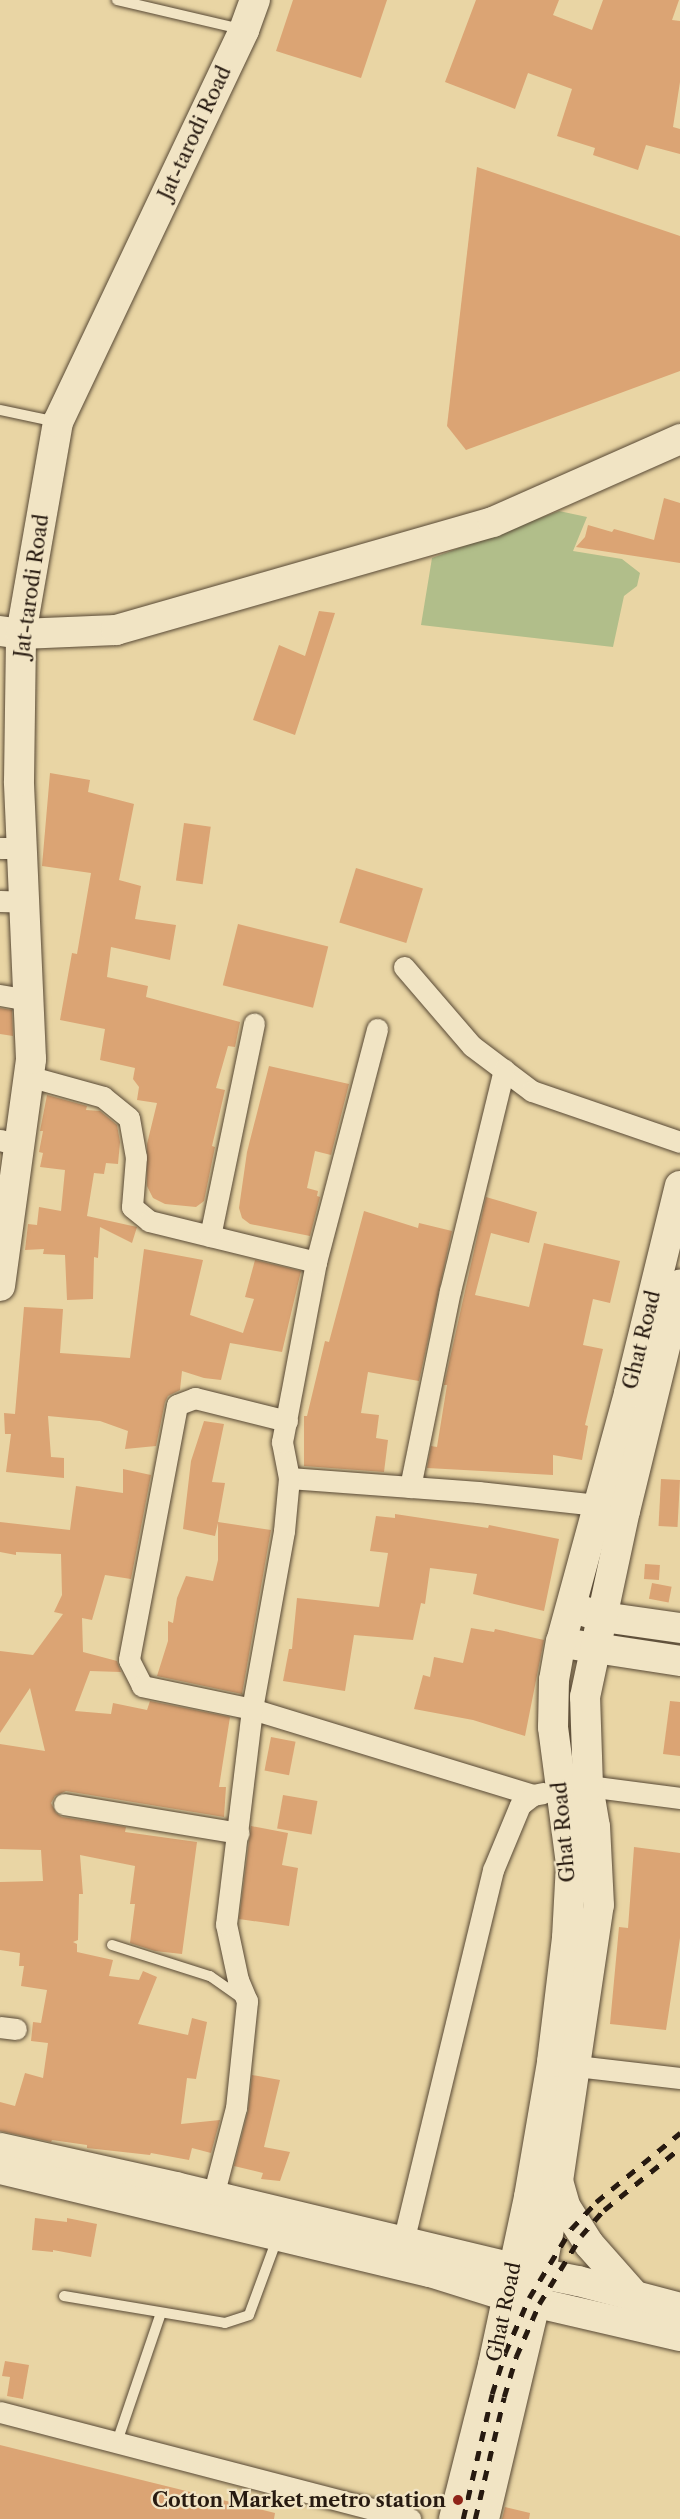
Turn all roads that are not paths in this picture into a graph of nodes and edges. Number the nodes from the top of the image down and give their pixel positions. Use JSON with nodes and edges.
{"nodes":[{"id":1,"x":117,"y":0,"type":"edge"},
{"id":2,"x":255,"y":0,"type":"edge"},
{"id":3,"x":244,"y":30,"type":"junction"},
{"id":4,"x":0,"y":410,"type":"edge"},
{"id":5,"x":58,"y":422,"type":"junction"},
{"id":6,"x":680,"y":439,"type":"edge"},
{"id":7,"x":10,"y":633,"type":"edge"},
{"id":8,"x":11,"y":848,"type":"edge"},
{"id":9,"x":12,"y":902,"type":"edge"},
{"id":10,"x":404,"y":967,"type":"dead end"},
{"id":11,"x":14,"y":998,"type":"edge"},
{"id":12,"x":254,"y":1023,"type":"dead end"},
{"id":13,"x":376,"y":1029,"type":"dead end"},
{"id":14,"x":504,"y":1070,"type":"junction"},
{"id":15,"x":28,"y":1077,"type":"junction"},
{"id":16,"x":680,"y":1142,"type":"edge"},
{"id":17,"x":9,"y":1143,"type":"edge"},
{"id":18,"x":680,"y":1186,"type":"edge"},
{"id":19,"x":210,"y":1236,"type":"junction"},
{"id":20,"x":316,"y":1262,"type":"junction"},
{"id":21,"x":0,"y":1286,"type":"edge"},
{"id":22,"x":680,"y":1286,"type":"edge"},
{"id":23,"x":287,"y":1421,"type":"junction"},
{"id":24,"x":289,"y":1479,"type":"junction"},
{"id":25,"x":410,"y":1487,"type":"junction"},
{"id":26,"x":597,"y":1505,"type":"junction"},
{"id":27,"x":611,"y":1582,"type":"junction"},
{"id":28,"x":572,"y":1608,"type":"junction"},
{"id":29,"x":603,"y":1617,"type":"junction"},
{"id":30,"x":651,"y":1624,"type":"junction"},
{"id":31,"x":680,"y":1628,"type":"edge"},
{"id":32,"x":561,"y":1642,"type":"junction"},
{"id":33,"x":595,"y":1648,"type":"junction"},
{"id":34,"x":634,"y":1654,"type":"junction"},
{"id":35,"x":680,"y":1661,"type":"edge"},
{"id":36,"x":585,"y":1697,"type":"junction"},
{"id":37,"x":252,"y":1709,"type":"junction"},
{"id":38,"x":561,"y":1790,"type":"junction"},
{"id":39,"x":680,"y":1798,"type":"edge"},
{"id":40,"x":64,"y":1804,"type":"dead end"},
{"id":41,"x":239,"y":1833,"type":"junction"},
{"id":42,"x":112,"y":1945,"type":"dead end"},
{"id":43,"x":247,"y":2001,"type":"junction"},
{"id":44,"x":576,"y":2066,"type":"junction"},
{"id":45,"x":680,"y":2078,"type":"edge"},
{"id":46,"x":0,"y":2148,"type":"edge"},
{"id":47,"x":0,"y":2169,"type":"edge"},
{"id":48,"x":558,"y":2181,"type":"junction"},
{"id":49,"x":213,"y":2196,"type":"junction"},
{"id":50,"x":281,"y":2225,"type":"junction"},
{"id":51,"x":403,"y":2242,"type":"junction"},
{"id":52,"x":524,"y":2285,"type":"junction"},
{"id":53,"x":64,"y":2296,"type":"dead end"},
{"id":54,"x":635,"y":2296,"type":"junction"},
{"id":55,"x":680,"y":2308,"type":"edge"},
{"id":56,"x":161,"y":2313,"type":"junction"},
{"id":57,"x":680,"y":2336,"type":"edge"},
{"id":58,"x":0,"y":2412,"type":"edge"},
{"id":59,"x":117,"y":2442,"type":"junction"},
{"id":60,"x":410,"y":2519,"type":"edge"},
{"id":61,"x":454,"y":2519,"type":"edge"},
{"id":62,"x":484,"y":2519,"type":"edge"}],
"edges":[{"from":1,"to":3,"type":"lane"},
{"from":2,"to":3,"type":"main road","name":"Jat-tarodi Road"},
{"from":3,"to":5,"type":"main road","name":"Jat-tarodi Road"},
{"from":4,"to":5,"type":"lane"},
{"from":5,"to":7,"type":"main road","name":"Jat-tarodi Road"},
{"from":6,"to":7,"type":"main road"},
{"from":7,"to":8,"type":"main road","name":"Jat-tarodi Road"},
{"from":8,"to":9,"type":"main road","name":"Jat-tarodi Road"},
{"from":9,"to":11,"type":"main road","name":"Jat-tarodi Road"},
{"from":10,"to":14,"type":"street"},
{"from":11,"to":15,"type":"main road","name":"Jat-tarodi Road"},
{"from":12,"to":19,"type":"street"},
{"from":13,"to":20,"type":"street"},
{"from":14,"to":16,"type":"street"},
{"from":14,"to":25,"type":"street"},
{"from":15,"to":17,"type":"main road","name":"Jat-tarodi Road"},
{"from":15,"to":19,"type":"street"},
{"from":17,"to":21,"type":"main road","name":"Jat-tarodi Road"},
{"from":18,"to":26,"type":"main road","name":"Ghat Road"},
{"from":19,"to":20,"type":"street"},
{"from":20,"to":23,"type":"street"},
{"from":22,"to":27,"type":"main road","name":"Ghat Road"},
{"from":23,"to":24,"type":"street"},
{"from":23,"to":37,"type":"street"},
{"from":24,"to":25,"type":"street"},
{"from":24,"to":37,"type":"street"},
{"from":25,"to":26,"type":"street"},
{"from":26,"to":28,"type":"main road","name":"Ghat Road"},
{"from":27,"to":29,"type":"main road","name":"Ghat Road"},
{"from":27,"to":30,"type":"main road"},
{"from":28,"to":29,"type":"main road"},
{"from":28,"to":32,"type":"main road","name":"Ghat Road"},
{"from":29,"to":30,"type":"main road"},
{"from":29,"to":33,"type":"main road","name":"Ghat Road"},
{"from":30,"to":31,"type":"main road"},
{"from":32,"to":33,"type":"main road"},
{"from":32,"to":38,"type":"main road","name":"Ghat Road"},
{"from":33,"to":34,"type":"main road"},
{"from":33,"to":36,"type":"main road","name":"Ghat Road"},
{"from":34,"to":35,"type":"main road"},
{"from":34,"to":36,"type":"main road"},
{"from":36,"to":38,"type":"main road","name":"Ghat Road"},
{"from":37,"to":38,"type":"street"},
{"from":37,"to":41,"type":"street"},
{"from":38,"to":39,"type":"street"},
{"from":38,"to":44,"type":"main road","name":"Ghat Road"},
{"from":38,"to":51,"type":"street"},
{"from":38,"to":52,"type":"main road","name":"Ghat Road"},
{"from":40,"to":41,"type":"street"},
{"from":41,"to":43,"type":"street"},
{"from":42,"to":43,"type":"lane"},
{"from":43,"to":49,"type":"street"},
{"from":44,"to":45,"type":"street"},
{"from":44,"to":48,"type":"main road","name":"Ghat Road"},
{"from":46,"to":49,"type":"main road"},
{"from":47,"to":50,"type":"main road"},
{"from":48,"to":52,"type":"main road","name":"Ghat Road"},
{"from":48,"to":54,"type":"main road"},
{"from":49,"to":50,"type":"main road"},
{"from":50,"to":51,"type":"main road"},
{"from":50,"to":52,"type":"main road"},
{"from":50,"to":56,"type":"lane"},
{"from":51,"to":52,"type":"main road"},
{"from":52,"to":54,"type":"main road"},
{"from":52,"to":57,"type":"main road"},
{"from":52,"to":61,"type":"main road","name":"Ghat Road"},
{"from":52,"to":62,"type":"main road","name":"Ghat Road"},
{"from":53,"to":56,"type":"lane"},
{"from":54,"to":55,"type":"main road"},
{"from":56,"to":59,"type":"lane"},
{"from":58,"to":59,"type":"street"},
{"from":59,"to":60,"type":"street"}]}
